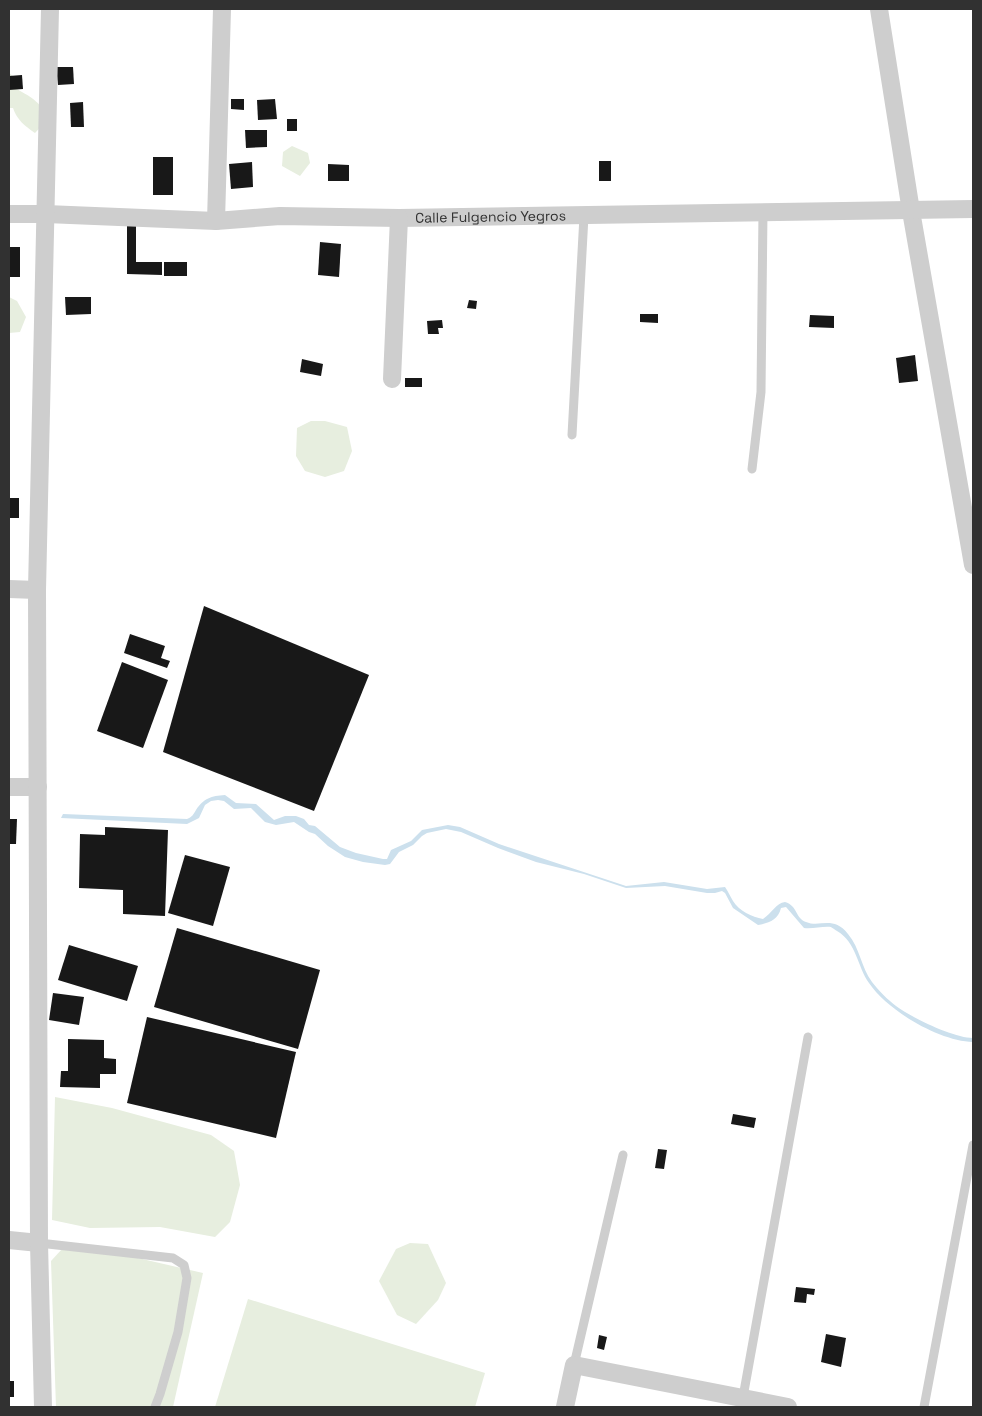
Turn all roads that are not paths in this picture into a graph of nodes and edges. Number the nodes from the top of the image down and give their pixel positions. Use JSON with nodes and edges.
{"nodes":[{"id":1,"x":50,"y":9,"type":"edge"},
{"id":2,"x":222,"y":9,"type":"edge"},
{"id":3,"x":879,"y":9,"type":"edge"},
{"id":4,"x":973,"y":209,"type":"edge"},
{"id":5,"x":911,"y":211,"type":"junction"},
{"id":6,"x":763,"y":212,"type":"junction"},
{"id":7,"x":9,"y":214,"type":"edge"},
{"id":8,"x":46,"y":214,"type":"junction"},
{"id":9,"x":584,"y":216,"type":"junction"},
{"id":10,"x":399,"y":218,"type":"junction"},
{"id":11,"x":216,"y":221,"type":"junction"},
{"id":12,"x":392,"y":379,"type":"dead end"},
{"id":13,"x":572,"y":435,"type":"dead end"},
{"id":14,"x":752,"y":469,"type":"dead end"},
{"id":15,"x":973,"y":564,"type":"edge"},
{"id":16,"x":9,"y":589,"type":"edge"},
{"id":17,"x":38,"y":590,"type":"junction"},
{"id":18,"x":38,"y":787,"type":"junction"},
{"id":19,"x":9,"y":788,"type":"edge"},
{"id":20,"x":808,"y":1037,"type":"dead end"},
{"id":21,"x":973,"y":1145,"type":"edge"},
{"id":22,"x":623,"y":1155,"type":"dead end"},
{"id":23,"x":972,"y":1160,"type":"edge"},
{"id":24,"x":9,"y":1240,"type":"edge"},
{"id":25,"x":40,"y":1243,"type":"junction"},
{"id":26,"x":574,"y":1365,"type":"junction"},
{"id":27,"x":742,"y":1402,"type":"edge"},
{"id":28,"x":44,"y":1407,"type":"edge"},
{"id":29,"x":154,"y":1407,"type":"edge"},
{"id":30,"x":565,"y":1407,"type":"edge"},
{"id":31,"x":788,"y":1407,"type":"edge"},
{"id":32,"x":924,"y":1407,"type":"edge"}],
"edges":[{"from":1,"to":8,"type":"street"},
{"from":2,"to":11,"type":"street"},
{"from":3,"to":5,"type":"street"},
{"from":4,"to":5,"type":"street","name":"Calle Fulgencio Yegros"},
{"from":5,"to":6,"type":"street","name":"Calle Fulgencio Yegros"},
{"from":5,"to":15,"type":"street"},
{"from":6,"to":9,"type":"street","name":"Calle Fulgencio Yegros"},
{"from":6,"to":14,"type":"lane"},
{"from":7,"to":8,"type":"street","name":"Calle Fulgencio Yegros"},
{"from":8,"to":11,"type":"street","name":"Calle Fulgencio Yegros"},
{"from":8,"to":17,"type":"street"},
{"from":9,"to":10,"type":"street","name":"Calle Fulgencio Yegros"},
{"from":9,"to":13,"type":"lane"},
{"from":10,"to":11,"type":"street","name":"Calle Fulgencio Yegros"},
{"from":10,"to":12,"type":"street"},
{"from":16,"to":17,"type":"street"},
{"from":17,"to":18,"type":"street"},
{"from":18,"to":19,"type":"street"},
{"from":18,"to":25,"type":"street"},
{"from":20,"to":27,"type":"lane"},
{"from":21,"to":23,"type":"lane"},
{"from":22,"to":26,"type":"lane"},
{"from":23,"to":32,"type":"lane"},
{"from":24,"to":25,"type":"street"},
{"from":25,"to":28,"type":"street"},
{"from":25,"to":29,"type":"lane"},
{"from":26,"to":27,"type":"street"},
{"from":26,"to":30,"type":"street"},
{"from":27,"to":31,"type":"street"}]}
